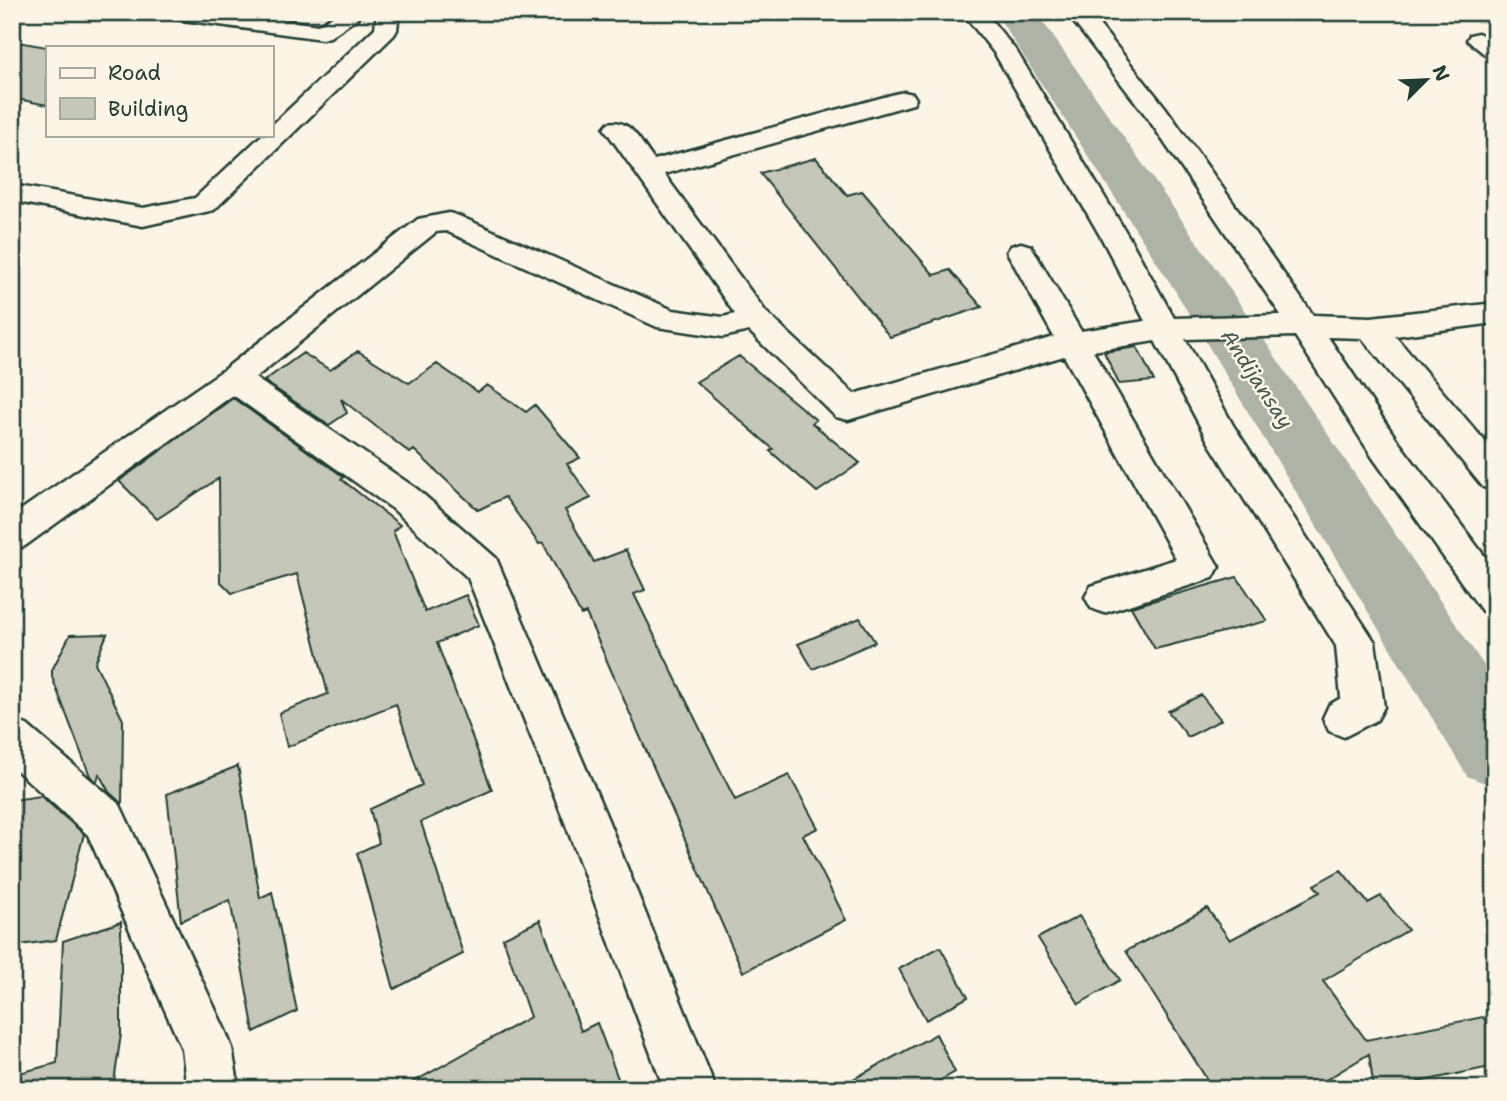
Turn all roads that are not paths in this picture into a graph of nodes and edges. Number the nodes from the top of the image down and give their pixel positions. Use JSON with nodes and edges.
{"nodes":[{"id":1,"x":175,"y":12,"type":"edge"},
{"id":2,"x":355,"y":12,"type":"edge"},
{"id":3,"x":388,"y":12,"type":"edge"},
{"id":4,"x":973,"y":12,"type":"edge"},
{"id":5,"x":1077,"y":12,"type":"edge"},
{"id":6,"x":904,"y":99,"type":"dead end"},
{"id":7,"x":617,"y":128,"type":"dead end"},
{"id":8,"x":648,"y":170,"type":"junction"},
{"id":9,"x":12,"y":193,"type":"edge"},
{"id":10,"x":1021,"y":252,"type":"dead end"},
{"id":11,"x":1495,"y":313,"type":"edge"},
{"id":12,"x":755,"y":319,"type":"junction"},
{"id":13,"x":1304,"y":325,"type":"junction"},
{"id":14,"x":1371,"y":328,"type":"junction"},
{"id":15,"x":1164,"y":329,"type":"junction"},
{"id":16,"x":1072,"y":343,"type":"junction"},
{"id":17,"x":233,"y":379,"type":"junction"},
{"id":18,"x":1495,"y":477,"type":"edge"},
{"id":19,"x":12,"y":536,"type":"edge"},
{"id":20,"x":1104,"y":597,"type":"dead end"},
{"id":21,"x":1495,"y":600,"type":"edge"},
{"id":22,"x":1345,"y":718,"type":"dead end"},
{"id":23,"x":12,"y":739,"type":"edge"},
{"id":24,"x":213,"y":1089,"type":"edge"},
{"id":25,"x":690,"y":1089,"type":"edge"}],
"edges":[{"from":1,"to":2,"type":"lane"},
{"from":3,"to":9,"type":"lane"},
{"from":4,"to":15,"type":"lane"},
{"from":5,"to":13,"type":"lane"},
{"from":6,"to":8,"type":"lane"},
{"from":7,"to":8,"type":"lane"},
{"from":8,"to":12,"type":"lane"},
{"from":10,"to":16,"type":"lane"},
{"from":11,"to":14,"type":"lane"},
{"from":12,"to":16,"type":"lane"},
{"from":12,"to":17,"type":"lane"},
{"from":13,"to":14,"type":"lane"},
{"from":13,"to":15,"type":"lane"},
{"from":13,"to":21,"type":"lane"},
{"from":14,"to":18,"type":"lane"},
{"from":15,"to":16,"type":"lane"},
{"from":15,"to":22,"type":"lane"},
{"from":16,"to":20,"type":"lane"},
{"from":17,"to":19,"type":"lane"},
{"from":17,"to":25,"type":"lane"},
{"from":23,"to":24,"type":"lane"}]}
